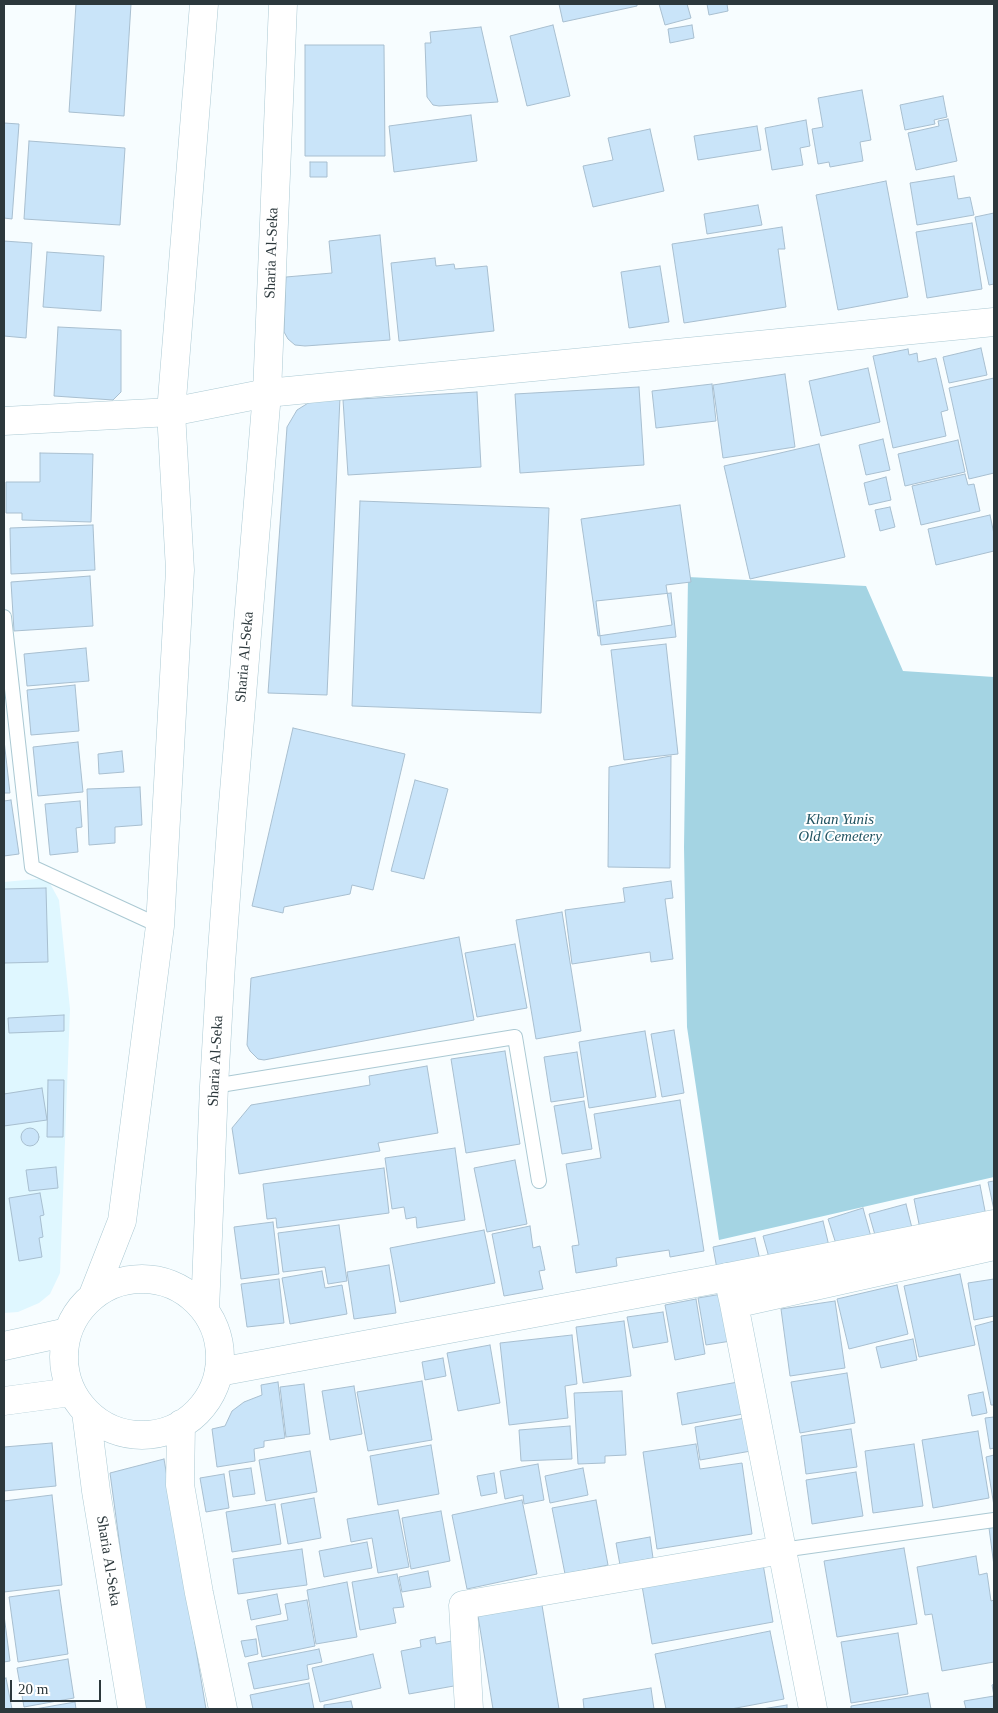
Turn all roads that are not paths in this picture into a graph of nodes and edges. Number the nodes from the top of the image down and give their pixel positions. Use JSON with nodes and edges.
{"nodes":[{"id":1,"x":204,"y":4,"type":"edge"},
{"id":2,"x":283,"y":4,"type":"edge"},
{"id":3,"x":994,"y":322,"type":"edge"},
{"id":4,"x":267,"y":393,"type":"junction"},
{"id":5,"x":172,"y":412,"type":"junction"},
{"id":6,"x":4,"y":421,"type":"edge"},
{"id":7,"x":4,"y":617,"type":"edge"},
{"id":8,"x":160,"y":926,"type":"junction"},
{"id":9,"x":214,"y":1086,"type":"junction"},
{"id":10,"x":539,"y":1181,"type":"dead end"},
{"id":11,"x":994,"y":1224,"type":"edge"},
{"id":12,"x":994,"y":1246,"type":"edge"},
{"id":13,"x":728,"y":1277,"type":"junction"},
{"id":14,"x":93,"y":1295,"type":"junction"},
{"id":15,"x":734,"y":1304,"type":"junction"},
{"id":16,"x":206,"y":1311,"type":"junction"},
{"id":17,"x":68,"y":1332,"type":"junction"},
{"id":18,"x":4,"y":1346,"type":"edge"},
{"id":19,"x":219,"y":1372,"type":"junction"},
{"id":20,"x":4,"y":1402,"type":"edge"},
{"id":21,"x":79,"y":1402,"type":"junction"},
{"id":22,"x":182,"y":1424,"type":"junction"},
{"id":23,"x":994,"y":1520,"type":"edge"},
{"id":24,"x":782,"y":1550,"type":"junction"},
{"id":25,"x":132,"y":1709,"type":"edge"},
{"id":26,"x":223,"y":1709,"type":"edge"},
{"id":27,"x":469,"y":1709,"type":"edge"},
{"id":28,"x":812,"y":1709,"type":"edge"}],
"edges":[{"from":1,"to":5,"type":"main road"},
{"from":2,"to":4,"type":"main road","name":"Sharia Al-Seka"},
{"from":3,"to":4,"type":"main road"},
{"from":4,"to":5,"type":"main road"},
{"from":4,"to":9,"type":"main road","name":"Sharia Al-Seka"},
{"from":5,"to":6,"type":"main road"},
{"from":5,"to":8,"type":"main road"},
{"from":7,"to":8,"type":"lane"},
{"from":8,"to":14,"type":"main road"},
{"from":9,"to":10,"type":"lane"},
{"from":9,"to":16,"type":"main road","name":"Sharia Al-Seka"},
{"from":11,"to":13,"type":"main road"},
{"from":12,"to":15,"type":"main road"},
{"from":13,"to":15,"type":"main road"},
{"from":13,"to":19,"type":"main road"},
{"from":14,"to":16,"type":"main road"},
{"from":14,"to":17,"type":"main road"},
{"from":15,"to":24,"type":"main road"},
{"from":16,"to":19,"type":"main road"},
{"from":17,"to":18,"type":"main road"},
{"from":17,"to":21,"type":"main road"},
{"from":19,"to":22,"type":"main road"},
{"from":20,"to":21,"type":"main road"},
{"from":21,"to":22,"type":"main road"},
{"from":21,"to":25,"type":"main road","name":"Sharia Al-Seka"},
{"from":22,"to":26,"type":"main road"},
{"from":23,"to":24,"type":"lane"},
{"from":24,"to":27,"type":"main road"},
{"from":24,"to":28,"type":"main road"}]}
